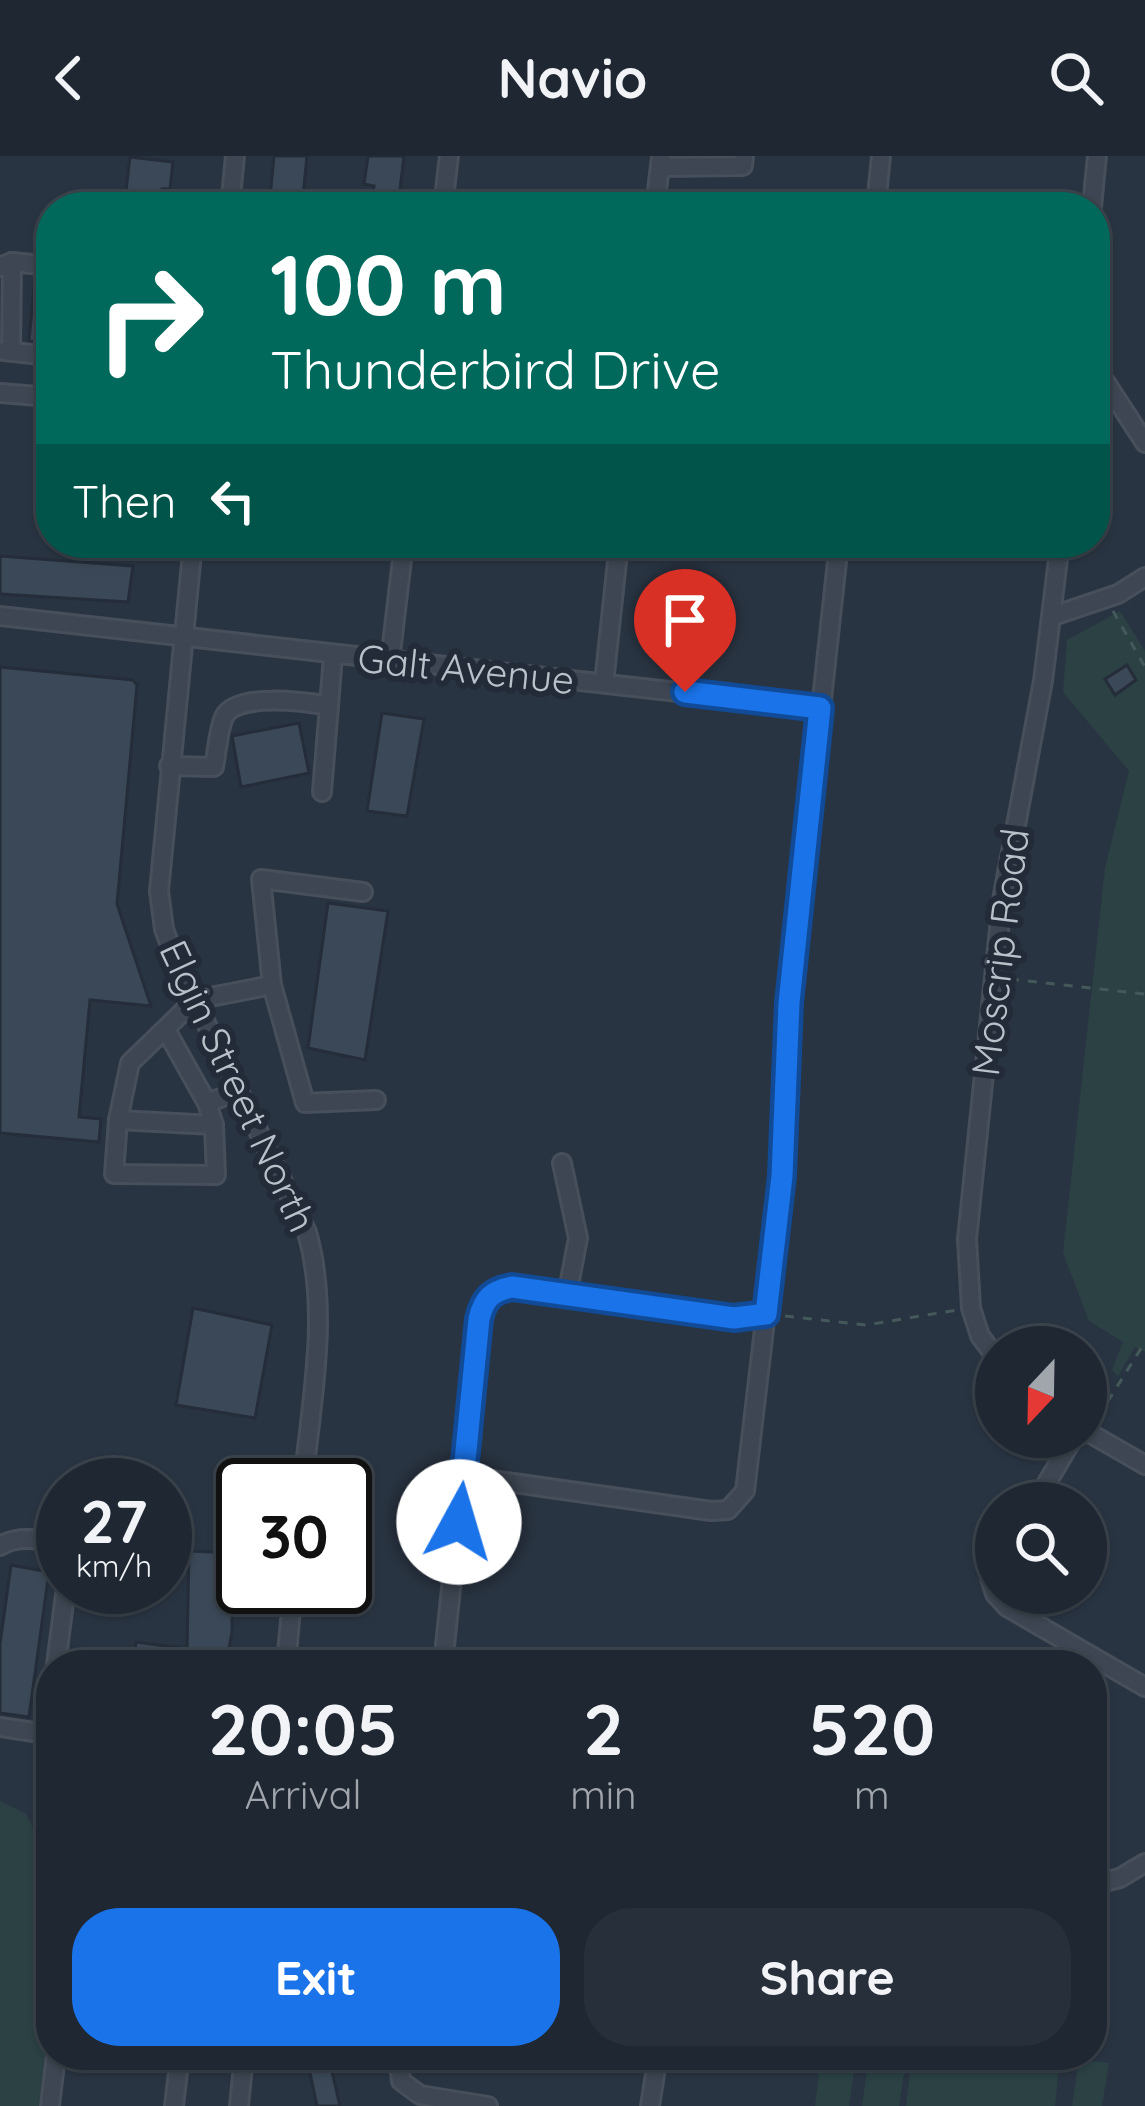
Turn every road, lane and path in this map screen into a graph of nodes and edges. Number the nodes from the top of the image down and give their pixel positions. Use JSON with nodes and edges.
{"nodes":[{"id":1,"x":235,"y":156,"type":"edge"},
{"id":2,"x":449,"y":156,"type":"edge"},
{"id":3,"x":744,"y":156,"type":"edge"},
{"id":4,"x":881,"y":156,"type":"edge"},
{"id":5,"x":1096,"y":156,"type":"edge"},
{"id":6,"x":660,"y":161,"type":"edge"},
{"id":7,"x":231,"y":192,"type":"edge"},
{"id":8,"x":445,"y":192,"type":"edge"},
{"id":9,"x":657,"y":192,"type":"edge"},
{"id":10,"x":877,"y":192,"type":"edge"},
{"id":11,"x":1093,"y":192,"type":"edge"},
{"id":12,"x":6,"y":264,"type":"edge"},
{"id":13,"x":36,"y":265,"type":"edge"},
{"id":14,"x":6,"y":351,"type":"edge"},
{"id":15,"x":36,"y":354,"type":"edge"},
{"id":16,"x":1110,"y":389,"type":"edge"},
{"id":17,"x":0,"y":393,"type":"edge"},
{"id":18,"x":36,"y":396,"type":"edge"},
{"id":19,"x":1145,"y":443,"type":"edge"},
{"id":20,"x":191,"y":558,"type":"edge"},
{"id":21,"x":402,"y":558,"type":"edge"},
{"id":22,"x":617,"y":558,"type":"edge"},
{"id":23,"x":837,"y":558,"type":"edge"},
{"id":24,"x":1058,"y":558,"type":"edge"},
{"id":25,"x":1145,"y":577,"type":"edge"},
{"id":26,"x":1106,"y":600,"type":"junction"},
{"id":27,"x":0,"y":616,"type":"edge"},
{"id":28,"x":1052,"y":616,"type":"junction"},
{"id":29,"x":182,"y":638,"type":"junction"},
{"id":30,"x":333,"y":655,"type":"junction"},
{"id":31,"x":390,"y":661,"type":"junction"},
{"id":32,"x":1145,"y":667,"type":"edge"},
{"id":33,"x":604,"y":682,"type":"junction"},
{"id":34,"x":329,"y":706,"type":"junction"},
{"id":35,"x":820,"y":708,"type":"junction"},
{"id":36,"x":169,"y":766,"type":"junction"},
{"id":37,"x":322,"y":792,"type":"dead end"},
{"id":38,"x":363,"y":892,"type":"dead end"},
{"id":39,"x":993,"y":977,"type":"junction"},
{"id":40,"x":272,"y":985,"type":"junction"},
{"id":41,"x":1145,"y":994,"type":"edge"},
{"id":42,"x":195,"y":1000,"type":"junction"},
{"id":43,"x":166,"y":1030,"type":"junction"},
{"id":44,"x":239,"y":1091,"type":"junction"},
{"id":45,"x":376,"y":1100,"type":"dead end"},
{"id":46,"x":208,"y":1103,"type":"junction"},
{"id":47,"x":118,"y":1120,"type":"junction"},
{"id":48,"x":214,"y":1125,"type":"junction"},
{"id":49,"x":562,"y":1163,"type":"dead end"},
{"id":50,"x":567,"y":1296,"type":"junction"},
{"id":51,"x":971,"y":1308,"type":"junction"},
{"id":52,"x":776,"y":1315,"type":"junction"},
{"id":53,"x":977,"y":1326,"type":"edge"},
{"id":54,"x":1145,"y":1342,"type":"edge"},
{"id":55,"x":1107,"y":1402,"type":"edge"},
{"id":56,"x":1107,"y":1441,"type":"edge"},
{"id":57,"x":306,"y":1458,"type":"edge"},
{"id":58,"x":1145,"y":1465,"type":"edge"},
{"id":59,"x":464,"y":1476,"type":"junction"},
{"id":60,"x":36,"y":1540,"type":"edge"},
{"id":61,"x":0,"y":1546,"type":"edge"},
{"id":62,"x":63,"y":1614,"type":"edge"},
{"id":63,"x":293,"y":1614,"type":"edge"},
{"id":64,"x":1019,"y":1614,"type":"edge"},
{"id":65,"x":58,"y":1650,"type":"edge"},
{"id":66,"x":292,"y":1650,"type":"edge"},
{"id":67,"x":445,"y":1650,"type":"edge"},
{"id":68,"x":1081,"y":1650,"type":"edge"},
{"id":69,"x":1107,"y":1665,"type":"edge"},
{"id":70,"x":1145,"y":1687,"type":"edge"},
{"id":71,"x":0,"y":1727,"type":"edge"},
{"id":72,"x":36,"y":1732,"type":"edge"},
{"id":73,"x":1145,"y":1863,"type":"edge"},
{"id":74,"x":1107,"y":1882,"type":"edge"},
{"id":75,"x":54,"y":2070,"type":"edge"},
{"id":76,"x":178,"y":2070,"type":"edge"},
{"id":77,"x":243,"y":2070,"type":"edge"},
{"id":78,"x":399,"y":2070,"type":"edge"},
{"id":79,"x":656,"y":2070,"type":"edge"},
{"id":80,"x":50,"y":2106,"type":"edge"},
{"id":81,"x":174,"y":2106,"type":"edge"},
{"id":82,"x":239,"y":2106,"type":"edge"},
{"id":83,"x":488,"y":2106,"type":"edge"},
{"id":84,"x":650,"y":2106,"type":"edge"}],
"edges":[{"from":1,"to":7,"type":"street"},
{"from":2,"to":8,"type":"street"},
{"from":3,"to":6,"type":"street"},
{"from":4,"to":10,"type":"street"},
{"from":5,"to":11,"type":"street"},
{"from":6,"to":9,"type":"street"},
{"from":12,"to":13,"type":"street"},
{"from":12,"to":14,"type":"street"},
{"from":14,"to":15,"type":"street"},
{"from":16,"to":19,"type":"street"},
{"from":17,"to":18,"type":"street"},
{"from":20,"to":29,"type":"street","name":"Elgin Street North"},
{"from":21,"to":31,"type":"street"},
{"from":22,"to":33,"type":"street"},
{"from":23,"to":35,"type":"street"},
{"from":24,"to":28,"type":"street","name":"Moscrip Road"},
{"from":25,"to":26,"type":"street"},
{"from":26,"to":28,"type":"street"},
{"from":26,"to":32,"type":"path"},
{"from":27,"to":29,"type":"street","name":"Galt Avenue"},
{"from":28,"to":39,"type":"street","name":"Moscrip Road"},
{"from":29,"to":30,"type":"street","name":"Galt Avenue"},
{"from":29,"to":36,"type":"street","name":"Elgin Street North"},
{"from":30,"to":31,"type":"street","name":"Galt Avenue"},
{"from":30,"to":34,"type":"street"},
{"from":31,"to":33,"type":"street","name":"Galt Avenue"},
{"from":33,"to":35,"type":"street","name":"Galt Avenue"},
{"from":34,"to":36,"type":"street"},
{"from":34,"to":37,"type":"street"},
{"from":35,"to":52,"type":"street"},
{"from":36,"to":42,"type":"street","name":"Elgin Street North"},
{"from":38,"to":40,"type":"street"},
{"from":39,"to":41,"type":"path"},
{"from":39,"to":51,"type":"street","name":"Moscrip Road"},
{"from":40,"to":42,"type":"street"},
{"from":40,"to":45,"type":"street"},
{"from":42,"to":43,"type":"street"},
{"from":42,"to":44,"type":"street","name":"Elgin Street North"},
{"from":43,"to":46,"type":"street"},
{"from":43,"to":47,"type":"street"},
{"from":44,"to":46,"type":"street"},
{"from":44,"to":57,"type":"street","name":"Elgin Street North"},
{"from":46,"to":48,"type":"street"},
{"from":47,"to":48,"type":"street"},
{"from":47,"to":48,"type":"street"},
{"from":49,"to":50,"type":"street"},
{"from":50,"to":52,"type":"street"},
{"from":50,"to":59,"type":"street"},
{"from":51,"to":52,"type":"path"},
{"from":51,"to":53,"type":"street","name":"Moscrip Road"},
{"from":52,"to":59,"type":"street"},
{"from":54,"to":55,"type":"path"},
{"from":56,"to":58,"type":"street"},
{"from":59,"to":67,"type":"street"},
{"from":60,"to":61,"type":"street"},
{"from":62,"to":65,"type":"street"},
{"from":63,"to":66,"type":"street"},
{"from":64,"to":68,"type":"street"},
{"from":69,"to":70,"type":"street"},
{"from":71,"to":72,"type":"street"},
{"from":73,"to":74,"type":"street"},
{"from":75,"to":80,"type":"street"},
{"from":76,"to":81,"type":"street"},
{"from":77,"to":82,"type":"street"},
{"from":78,"to":83,"type":"street"},
{"from":79,"to":84,"type":"street"}]}
